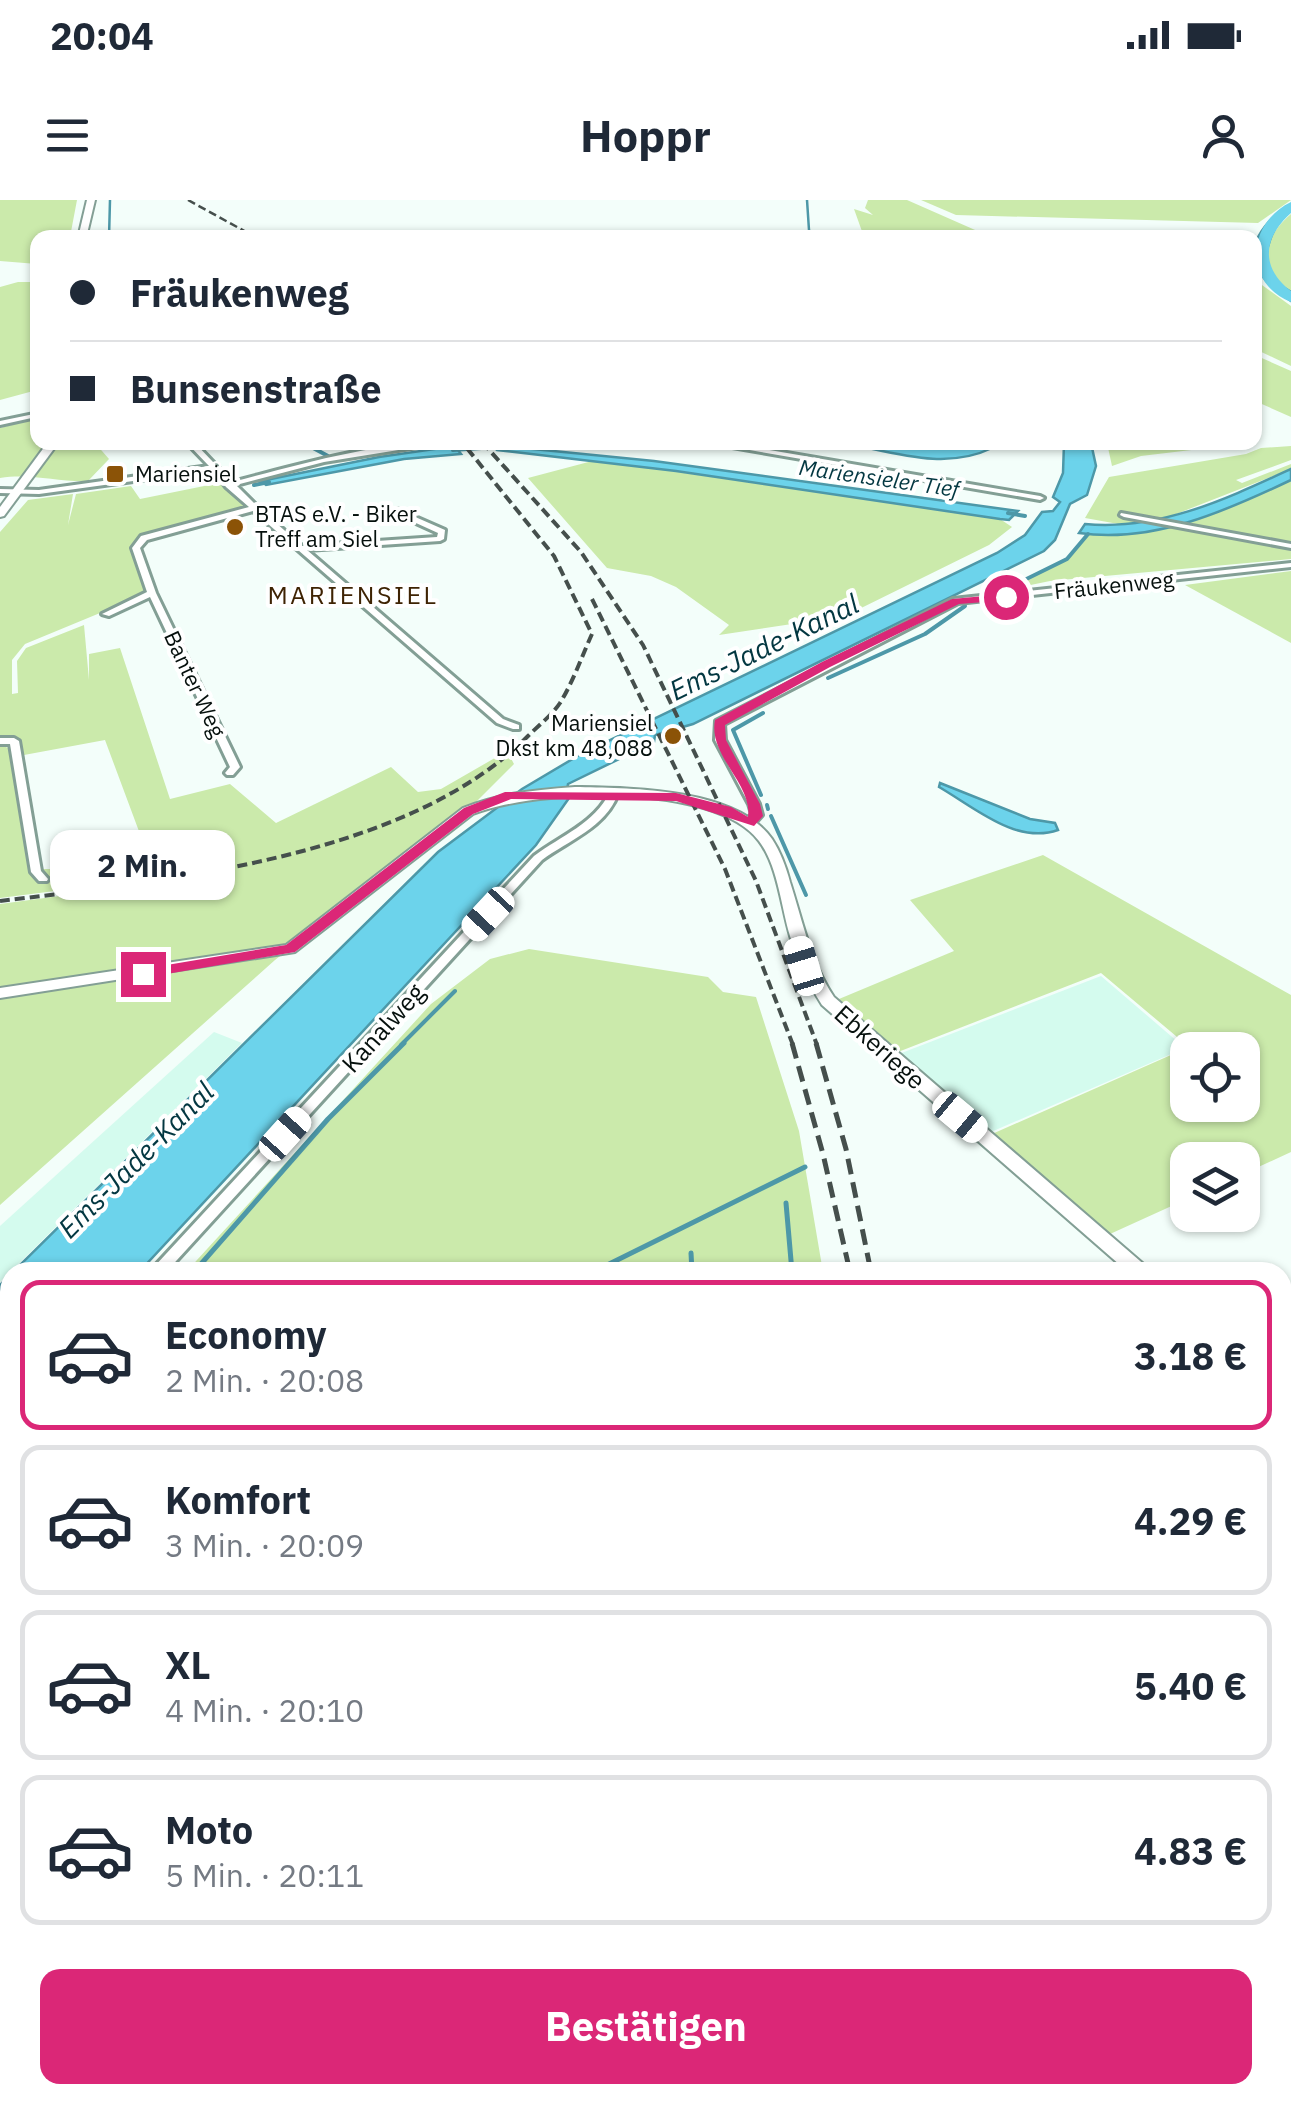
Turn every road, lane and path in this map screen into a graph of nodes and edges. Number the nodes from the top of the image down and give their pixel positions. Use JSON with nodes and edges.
{"nodes":[{"id":1,"x":91,"y":200,"type":"edge"},
{"id":2,"x":84,"y":230,"type":"edge"},
{"id":3,"x":30,"y":417,"type":"edge"},
{"id":4,"x":0,"y":423,"type":"edge"},
{"id":5,"x":48,"y":450,"type":"edge"},
{"id":6,"x":196,"y":450,"type":"edge"},
{"id":7,"x":391,"y":450,"type":"edge"},
{"id":8,"x":754,"y":450,"type":"edge"},
{"id":9,"x":212,"y":468,"type":"junction"},
{"id":10,"x":228,"y":484,"type":"junction"},
{"id":11,"x":0,"y":488,"type":"edge"},
{"id":12,"x":19,"y":489,"type":"junction"},
{"id":13,"x":1040,"y":498,"type":"dead end"},
{"id":14,"x":254,"y":508,"type":"junction"},
{"id":15,"x":397,"y":511,"type":"dead end"},
{"id":16,"x":0,"y":514,"type":"edge"},
{"id":17,"x":1124,"y":515,"type":"dead end"},
{"id":18,"x":1291,"y":546,"type":"edge"},
{"id":19,"x":302,"y":548,"type":"junction"},
{"id":20,"x":1291,"y":565,"type":"edge"},
{"id":21,"x":152,"y":593,"type":"junction"},
{"id":22,"x":106,"y":614,"type":"dead end"},
{"id":23,"x":516,"y":727,"type":"dead end"},
{"id":24,"x":0,"y":742,"type":"edge"},
{"id":25,"x":230,"y":773,"type":"dead end"},
{"id":26,"x":613,"y":794,"type":"junction"},
{"id":27,"x":749,"y":823,"type":"junction"},
{"id":28,"x":43,"y":879,"type":"dead end"},
{"id":29,"x":0,"y":992,"type":"edge"},
{"id":30,"x":167,"y":1262,"type":"edge"},
{"id":31,"x":1129,"y":1262,"type":"edge"}],
"edges":[{"from":1,"to":2,"type":"street"},
{"from":3,"to":4,"type":"street"},
{"from":5,"to":12,"type":"street"},
{"from":6,"to":9,"type":"street"},
{"from":7,"to":10,"type":"street"},
{"from":8,"to":13,"type":"street"},
{"from":9,"to":10,"type":"street"},
{"from":9,"to":12,"type":"street"},
{"from":10,"to":14,"type":"street"},
{"from":11,"to":12,"type":"street"},
{"from":12,"to":16,"type":"street"},
{"from":14,"to":19,"type":"street"},
{"from":14,"to":21,"type":"street","name":"Banter Weg"},
{"from":15,"to":19,"type":"street"},
{"from":17,"to":18,"type":"street"},
{"from":19,"to":23,"type":"street"},
{"from":20,"to":27,"type":"street","name":"Fräukenweg"},
{"from":21,"to":22,"type":"street"},
{"from":21,"to":25,"type":"street","name":"Banter Weg"},
{"from":24,"to":28,"type":"street"},
{"from":26,"to":27,"type":"street"},
{"from":26,"to":29,"type":"street"},
{"from":26,"to":30,"type":"street","name":"Kanalweg"},
{"from":27,"to":31,"type":"street","name":"Ebkeriege"}]}
